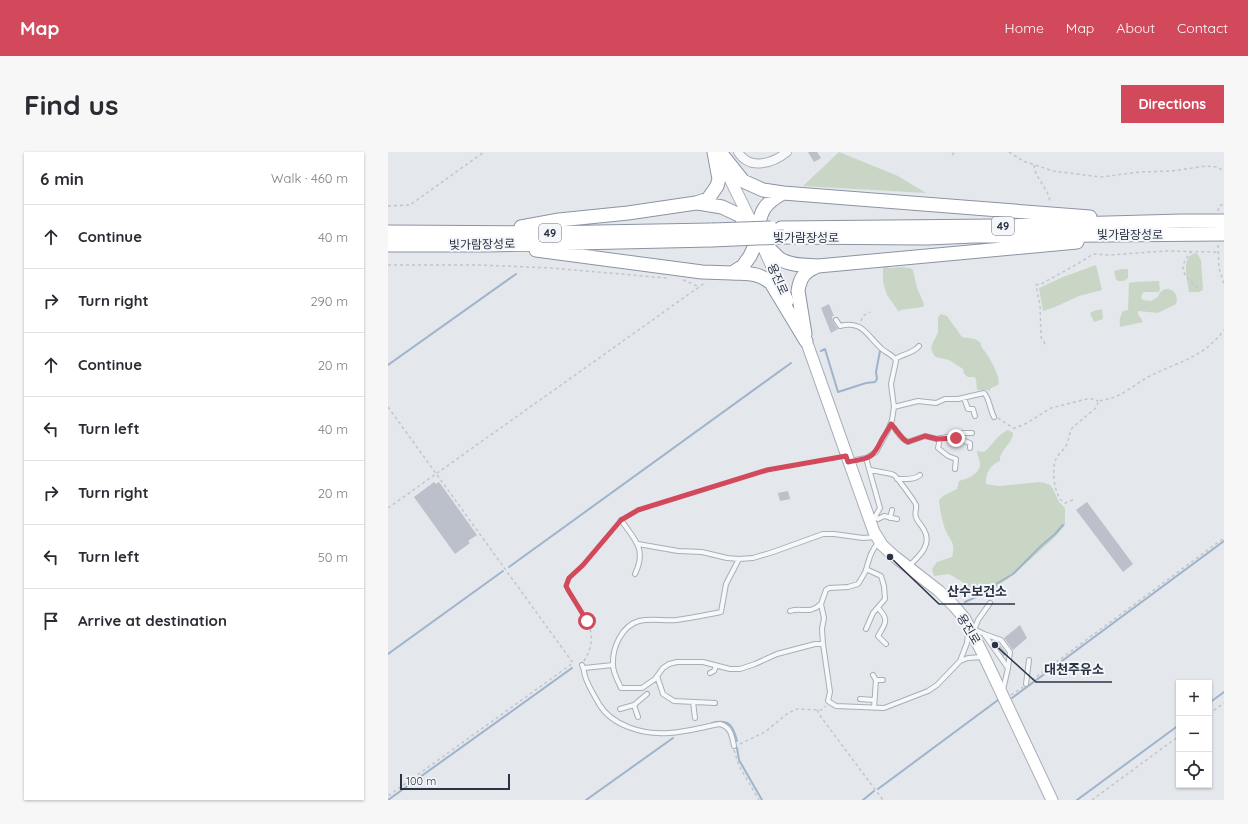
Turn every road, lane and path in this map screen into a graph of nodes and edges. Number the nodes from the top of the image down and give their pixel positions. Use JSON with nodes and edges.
{"nodes":[{"id":1,"x":484,"y":152,"type":"edge"},
{"id":2,"x":714,"y":152,"type":"edge"},
{"id":3,"x":717,"y":152,"type":"edge"},
{"id":4,"x":720,"y":152,"type":"edge"},
{"id":5,"x":738,"y":152,"type":"edge"},
{"id":6,"x":787,"y":152,"type":"edge"},
{"id":7,"x":955,"y":152,"type":"edge"},
{"id":8,"x":1009,"y":152,"type":"edge"},
{"id":9,"x":952,"y":155,"type":"dead end"},
{"id":10,"x":1034,"y":165,"type":"junction"},
{"id":11,"x":1224,"y":172,"type":"edge"},
{"id":12,"x":783,"y":193,"type":"junction"},
{"id":13,"x":696,"y":203,"type":"junction"},
{"id":14,"x":1050,"y":203,"type":"dead end"},
{"id":15,"x":1224,"y":204,"type":"edge"},
{"id":16,"x":388,"y":206,"type":"edge"},
{"id":17,"x":1221,"y":217,"type":"edge"},
{"id":18,"x":1143,"y":228,"type":"junction"},
{"id":19,"x":388,"y":232,"type":"edge"},
{"id":20,"x":494,"y":232,"type":"junction"},
{"id":21,"x":782,"y":232,"type":"junction"},
{"id":22,"x":758,"y":234,"type":"junction"},
{"id":23,"x":711,"y":235,"type":"junction"},
{"id":24,"x":1221,"y":239,"type":"edge"},
{"id":25,"x":388,"y":245,"type":"edge"},
{"id":26,"x":488,"y":245,"type":"junction"},
{"id":27,"x":1192,"y":251,"type":"junction"},
{"id":28,"x":1218,"y":252,"type":"junction"},
{"id":29,"x":388,"y":265,"type":"edge"},
{"id":30,"x":818,"y":266,"type":"junction"},
{"id":31,"x":732,"y":273,"type":"junction"},
{"id":32,"x":670,"y":278,"type":"dead end"},
{"id":33,"x":681,"y":280,"type":"dead end"},
{"id":34,"x":708,"y":281,"type":"dead end"},
{"id":35,"x":1224,"y":284,"type":"edge"},
{"id":36,"x":700,"y":287,"type":"junction"},
{"id":37,"x":1199,"y":290,"type":"dead end"},
{"id":38,"x":870,"y":312,"type":"dead end"},
{"id":39,"x":836,"y":320,"type":"dead end"},
{"id":40,"x":858,"y":326,"type":"junction"},
{"id":41,"x":1224,"y":330,"type":"edge"},
{"id":42,"x":807,"y":344,"type":"junction"},
{"id":43,"x":1045,"y":344,"type":"dead end"},
{"id":44,"x":919,"y":346,"type":"dead end"},
{"id":45,"x":895,"y":359,"type":"junction"},
{"id":46,"x":964,"y":398,"type":"junction"},
{"id":47,"x":1098,"y":402,"type":"junction"},
{"id":48,"x":388,"y":407,"type":"edge"},
{"id":49,"x":894,"y":407,"type":"junction"},
{"id":50,"x":975,"y":416,"type":"dead end"},
{"id":51,"x":994,"y":417,"type":"joint"},
{"id":52,"x":891,"y":424,"type":"junction"},
{"id":53,"x":972,"y":433,"type":"dead end"},
{"id":54,"x":940,"y":438,"type":"junction"},
{"id":55,"x":956,"y":438,"type":"junction"},
{"id":56,"x":970,"y":448,"type":"dead end"},
{"id":57,"x":866,"y":458,"type":"junction"},
{"id":58,"x":847,"y":459,"type":"junction"},
{"id":59,"x":955,"y":469,"type":"dead end"},
{"id":60,"x":870,"y":470,"type":"junction"},
{"id":61,"x":435,"y":474,"type":"junction"},
{"id":62,"x":920,"y":475,"type":"dead end"},
{"id":63,"x":896,"y":479,"type":"junction"},
{"id":64,"x":1073,"y":500,"type":"dead end"},
{"id":65,"x":388,"y":508,"type":"edge"},
{"id":66,"x":892,"y":510,"type":"dead end"},
{"id":67,"x":890,"y":518,"type":"junction"},
{"id":68,"x":896,"y":519,"type":"dead end"},
{"id":69,"x":621,"y":520,"type":"junction"},
{"id":70,"x":873,"y":520,"type":"junction"},
{"id":71,"x":1224,"y":538,"type":"edge"},
{"id":72,"x":878,"y":539,"type":"junction"},
{"id":73,"x":638,"y":544,"type":"junction"},
{"id":74,"x":739,"y":559,"type":"junction"},
{"id":75,"x":907,"y":567,"type":"junction"},
{"id":76,"x":866,"y":569,"type":"junction"},
{"id":77,"x":635,"y":574,"type":"dead end"},
{"id":78,"x":990,"y":603,"type":"dead end"},
{"id":79,"x":821,"y":604,"type":"junction"},
{"id":80,"x":878,"y":608,"type":"junction"},
{"id":81,"x":790,"y":611,"type":"dead end"},
{"id":82,"x":971,"y":628,"type":"junction"},
{"id":83,"x":866,"y":629,"type":"dead end"},
{"id":84,"x":984,"y":634,"type":"junction"},
{"id":85,"x":823,"y":644,"type":"junction"},
{"id":86,"x":886,"y":644,"type":"dead end"},
{"id":87,"x":984,"y":656,"type":"junction"},
{"id":88,"x":1029,"y":660,"type":"dead end"},
{"id":89,"x":960,"y":661,"type":"junction"},
{"id":90,"x":573,"y":663,"type":"junction"},
{"id":91,"x":613,"y":665,"type":"junction"},
{"id":92,"x":716,"y":666,"type":"junction"},
{"id":93,"x":583,"y":667,"type":"junction"},
{"id":94,"x":1008,"y":668,"type":"junction"},
{"id":95,"x":710,"y":673,"type":"dead end"},
{"id":96,"x":873,"y":675,"type":"dead end"},
{"id":97,"x":657,"y":676,"type":"junction"},
{"id":98,"x":876,"y":680,"type":"junction"},
{"id":99,"x":883,"y":680,"type":"dead end"},
{"id":100,"x":1026,"y":684,"type":"junction"},
{"id":101,"x":642,"y":688,"type":"junction"},
{"id":102,"x":1004,"y":698,"type":"junction"},
{"id":103,"x":860,"y":700,"type":"dead end"},
{"id":104,"x":874,"y":700,"type":"junction"},
{"id":105,"x":693,"y":702,"type":"junction"},
{"id":106,"x":830,"y":702,"type":"junction"},
{"id":107,"x":715,"y":703,"type":"dead end"},
{"id":108,"x":1224,"y":703,"type":"edge"},
{"id":109,"x":634,"y":704,"type":"junction"},
{"id":110,"x":874,"y":708,"type":"junction"},
{"id":111,"x":620,"y":709,"type":"dead end"},
{"id":112,"x":817,"y":710,"type":"junction"},
{"id":113,"x":1212,"y":712,"type":"edge"},
{"id":114,"x":638,"y":717,"type":"dead end"},
{"id":115,"x":695,"y":718,"type":"dead end"},
{"id":116,"x":1176,"y":738,"type":"edge"},
{"id":117,"x":734,"y":746,"type":"junction"},
{"id":118,"x":388,"y":796,"type":"edge"},
{"id":119,"x":759,"y":800,"type":"edge"},
{"id":120,"x":883,"y":800,"type":"edge"},
{"id":121,"x":1052,"y":800,"type":"edge"},
{"id":122,"x":1092,"y":800,"type":"edge"}],
"edges":[{"from":1,"to":16,"type":"path"},
{"from":2,"to":13,"type":"highway"},
{"from":3,"to":22,"type":"main road","name":"용진로"},
{"from":4,"to":12,"type":"highway"},
{"from":5,"to":6,"type":"street"},
{"from":7,"to":9,"type":"path"},
{"from":8,"to":10,"type":"path"},
{"from":10,"to":11,"type":"path"},
{"from":10,"to":14,"type":"path"},
{"from":12,"to":18,"type":"highway"},
{"from":12,"to":22,"type":"highway"},
{"from":13,"to":20,"type":"highway"},
{"from":13,"to":22,"type":"highway"},
{"from":15,"to":17,"type":"path"},
{"from":17,"to":18,"type":"highway","name":"빛가람장성로","number":"49"},
{"from":18,"to":21,"type":"highway","name":"빛가람장성로","number":"49"},
{"from":18,"to":24,"type":"highway","name":"빛가람장성로","number":"49"},
{"from":18,"to":30,"type":"highway"},
{"from":19,"to":20,"type":"highway","name":"빛가람장성로","number":"49"},
{"from":20,"to":23,"type":"highway","name":"빛가람장성로","number":"49"},
{"from":21,"to":22,"type":"highway","name":"빛가람장성로","number":"49","bridge":true},
{"from":21,"to":23,"type":"highway","name":"빛가람장성로","number":"49","bridge":true},
{"from":22,"to":23,"type":"highway","name":"빛가람장성로","number":"49","bridge":true},
{"from":22,"to":30,"type":"highway"},
{"from":22,"to":31,"type":"highway"},
{"from":22,"to":42,"type":"main road","name":"용진로"},
{"from":23,"to":26,"type":"highway","name":"빛가람장성로","number":"49"},
{"from":24,"to":28,"type":"path"},
{"from":25,"to":26,"type":"highway","name":"빛가람장성로","number":"49"},
{"from":26,"to":31,"type":"highway"},
{"from":27,"to":28,"type":"path"},
{"from":27,"to":37,"type":"path"},
{"from":27,"to":43,"type":"path"},
{"from":28,"to":35,"type":"path"},
{"from":29,"to":32,"type":"path"},
{"from":30,"to":42,"type":"highway"},
{"from":31,"to":42,"type":"highway"},
{"from":33,"to":36,"type":"path"},
{"from":34,"to":36,"type":"path"},
{"from":36,"to":61,"type":"path"},
{"from":38,"to":40,"type":"path"},
{"from":39,"to":40,"type":"lane"},
{"from":40,"to":45,"type":"lane"},
{"from":41,"to":47,"type":"path"},
{"from":42,"to":58,"type":"main road","name":"용진로"},
{"from":44,"to":45,"type":"lane"},
{"from":45,"to":49,"type":"lane"},
{"from":46,"to":49,"type":"lane"},
{"from":46,"to":50,"type":"lane"},
{"from":46,"to":51,"type":"lane"},
{"from":47,"to":51,"type":"path"},
{"from":47,"to":64,"type":"path"},
{"from":48,"to":61,"type":"path"},
{"from":49,"to":52,"type":"lane"},
{"from":52,"to":54,"type":"lane"},
{"from":52,"to":57,"type":"lane"},
{"from":53,"to":55,"type":"lane"},
{"from":54,"to":55,"type":"lane"},
{"from":54,"to":59,"type":"lane"},
{"from":55,"to":56,"type":"lane"},
{"from":57,"to":58,"type":"lane"},
{"from":57,"to":60,"type":"lane"},
{"from":58,"to":69,"type":"path"},
{"from":58,"to":70,"type":"main road","name":"용진로"},
{"from":60,"to":63,"type":"lane"},
{"from":60,"to":70,"type":"lane"},
{"from":61,"to":65,"type":"path"},
{"from":61,"to":90,"type":"path"},
{"from":62,"to":63,"type":"lane"},
{"from":63,"to":75,"type":"lane"},
{"from":66,"to":67,"type":"lane"},
{"from":67,"to":68,"type":"lane"},
{"from":67,"to":70,"type":"lane"},
{"from":69,"to":73,"type":"lane"},
{"from":69,"to":93,"type":"path"},
{"from":70,"to":72,"type":"main road","name":"용진로"},
{"from":71,"to":100,"type":"path"},
{"from":72,"to":74,"type":"lane"},
{"from":72,"to":75,"type":"main road","name":"용진로"},
{"from":72,"to":76,"type":"lane"},
{"from":73,"to":74,"type":"lane"},
{"from":73,"to":77,"type":"lane"},
{"from":74,"to":91,"type":"lane"},
{"from":75,"to":82,"type":"main road","name":"용진로"},
{"from":76,"to":79,"type":"lane"},
{"from":76,"to":80,"type":"lane"},
{"from":78,"to":82,"type":"lane"},
{"from":79,"to":81,"type":"lane"},
{"from":79,"to":85,"type":"lane"},
{"from":80,"to":83,"type":"lane"},
{"from":80,"to":86,"type":"lane"},
{"from":82,"to":84,"type":"lane"},
{"from":82,"to":87,"type":"main road","name":"용진로"},
{"from":82,"to":89,"type":"lane"},
{"from":84,"to":94,"type":"lane"},
{"from":84,"to":94,"type":"lane"},
{"from":85,"to":92,"type":"lane"},
{"from":85,"to":106,"type":"lane"},
{"from":87,"to":89,"type":"lane"},
{"from":87,"to":102,"type":"main road","name":"용진로"},
{"from":88,"to":100,"type":"lane"},
{"from":89,"to":110,"type":"lane"},
{"from":90,"to":93,"type":"path"},
{"from":90,"to":118,"type":"path"},
{"from":91,"to":93,"type":"lane"},
{"from":91,"to":101,"type":"lane"},
{"from":92,"to":95,"type":"lane"},
{"from":92,"to":97,"type":"lane"},
{"from":93,"to":117,"type":"lane"},
{"from":94,"to":102,"type":"lane"},
{"from":96,"to":98,"type":"lane"},
{"from":97,"to":101,"type":"lane"},
{"from":97,"to":105,"type":"lane"},
{"from":98,"to":99,"type":"lane"},
{"from":98,"to":104,"type":"lane"},
{"from":100,"to":102,"type":"path"},
{"from":101,"to":109,"type":"lane"},
{"from":102,"to":121,"type":"main road","name":"용진로"},
{"from":103,"to":104,"type":"lane"},
{"from":104,"to":110,"type":"lane"},
{"from":105,"to":107,"type":"lane"},
{"from":105,"to":115,"type":"lane"},
{"from":106,"to":110,"type":"lane"},
{"from":106,"to":112,"type":"path"},
{"from":108,"to":113,"type":"path"},
{"from":109,"to":111,"type":"lane"},
{"from":109,"to":114,"type":"lane"},
{"from":112,"to":117,"type":"path"},
{"from":112,"to":120,"type":"path"},
{"from":116,"to":122,"type":"path"},
{"from":117,"to":119,"type":"path"}]}
